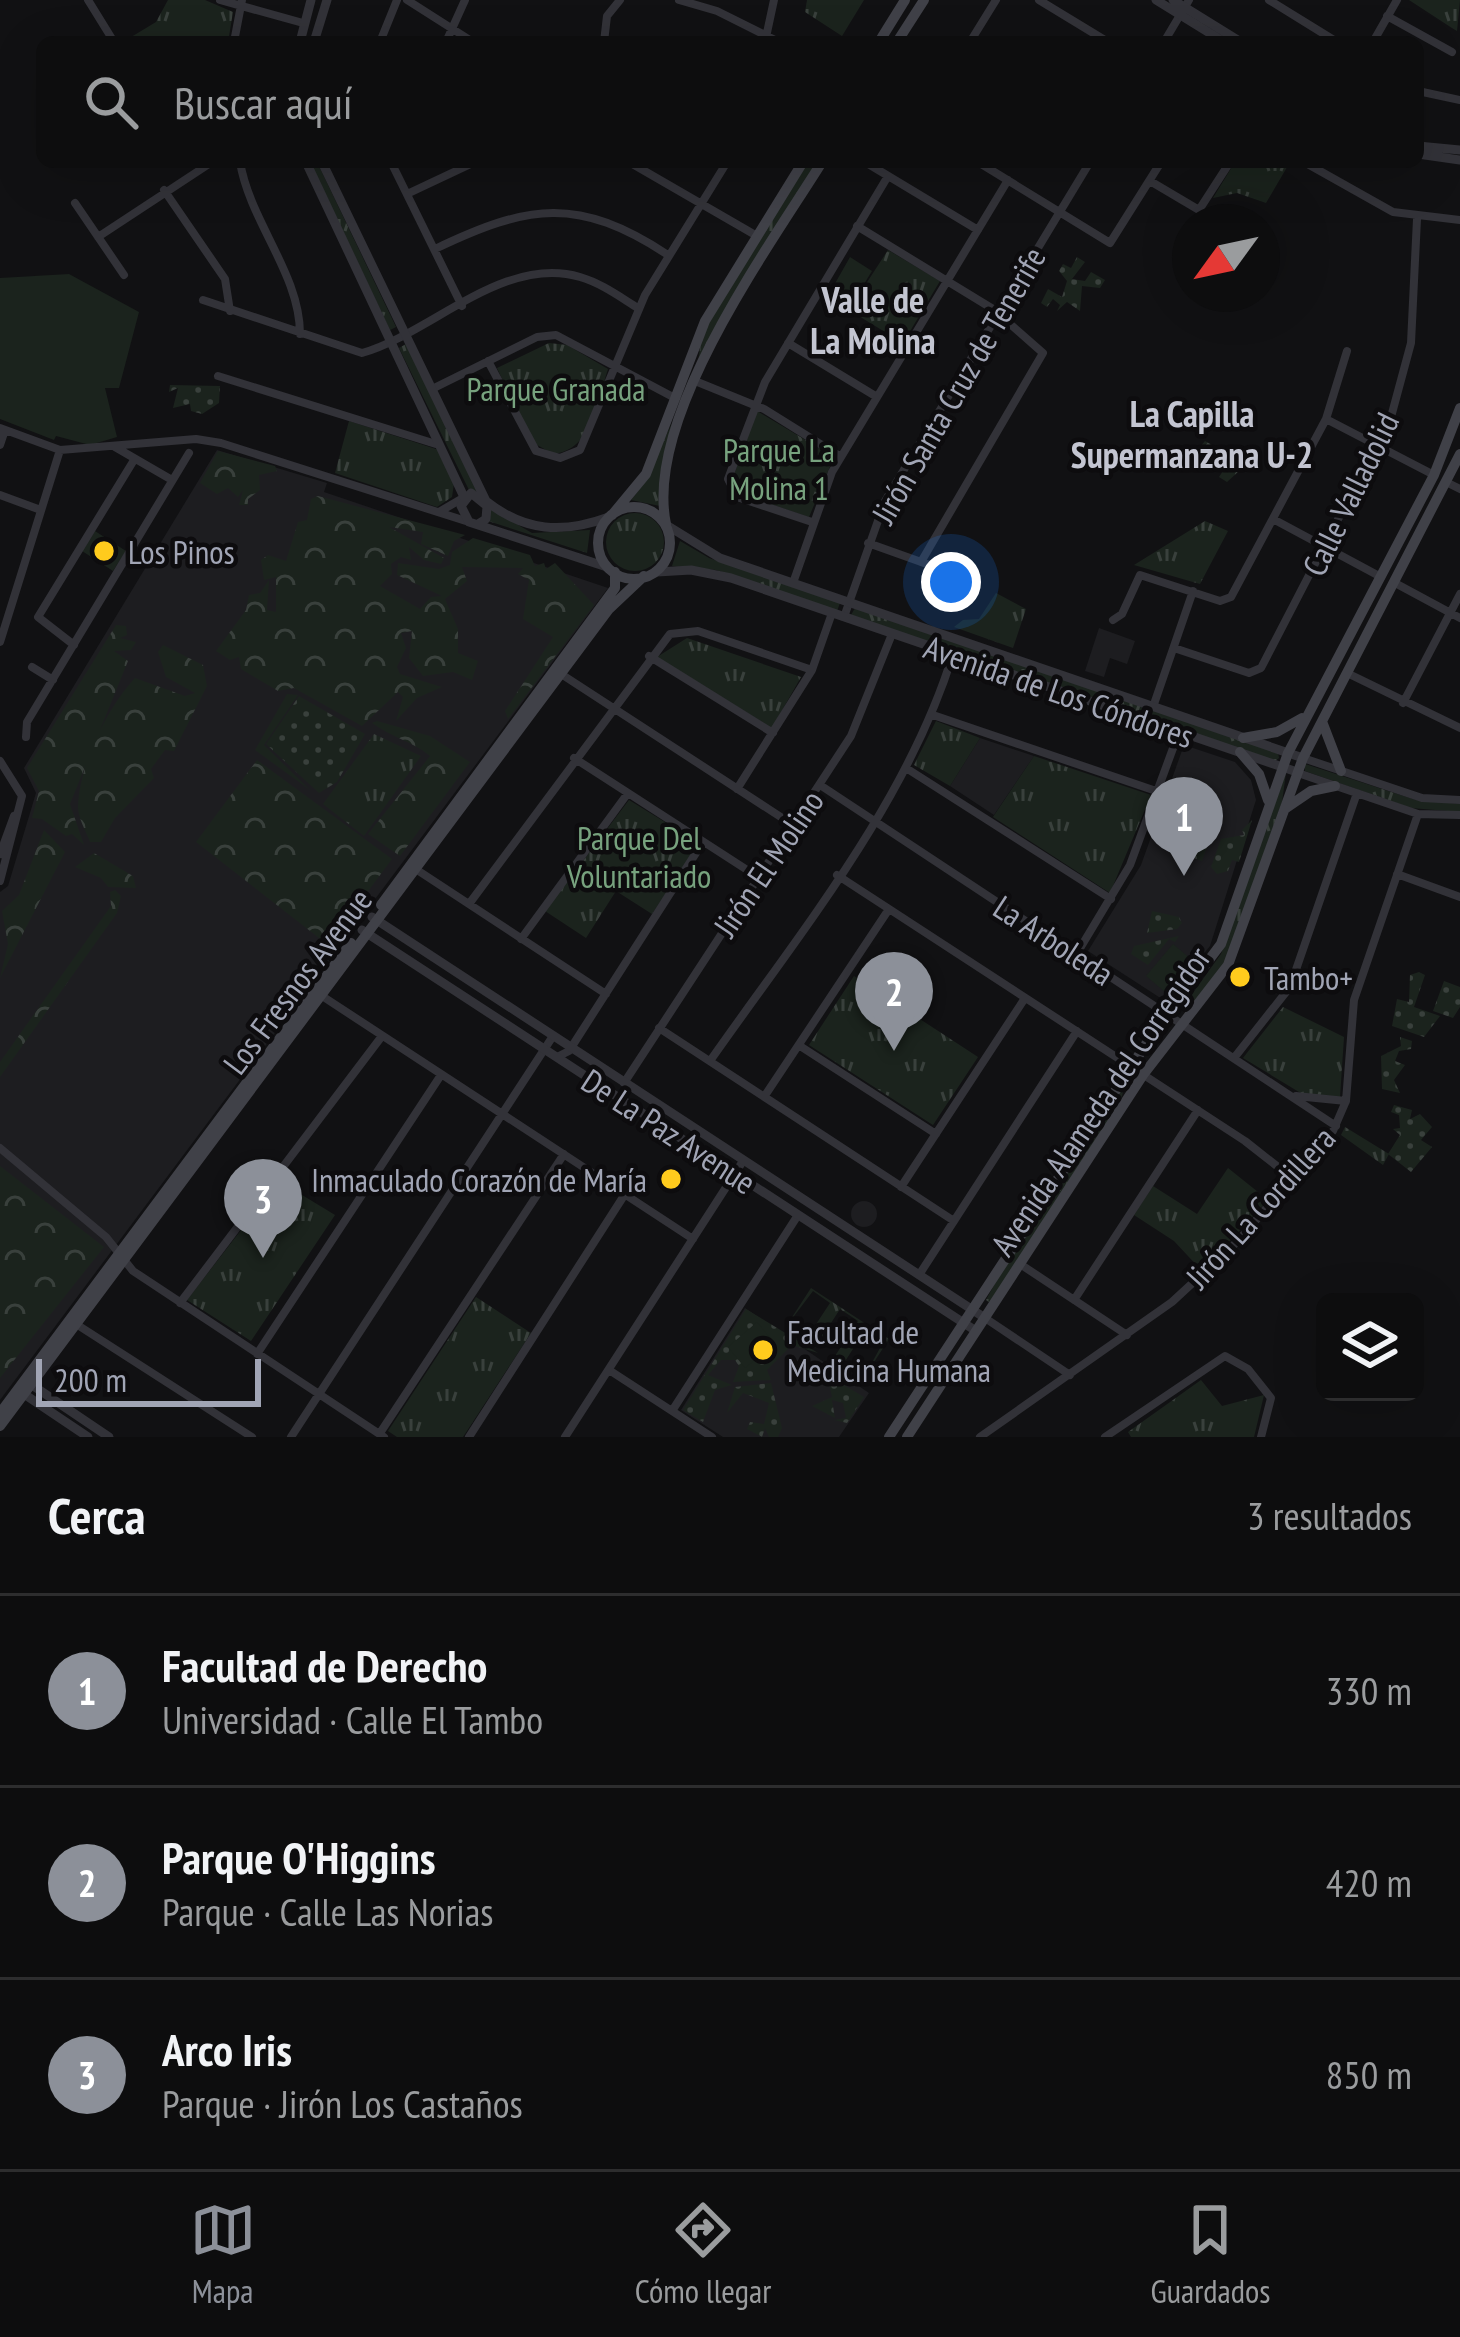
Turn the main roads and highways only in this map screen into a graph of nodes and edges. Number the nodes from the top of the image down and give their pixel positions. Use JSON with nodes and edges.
{"nodes":[{"id":1,"x":905,"y":0,"type":"edge"},
{"id":2,"x":924,"y":0,"type":"edge"},
{"id":3,"x":883,"y":36,"type":"edge"},
{"id":4,"x":901,"y":36,"type":"edge"},
{"id":5,"x":799,"y":168,"type":"edge"},
{"id":6,"x":818,"y":168,"type":"edge"},
{"id":7,"x":1460,"y":408,"type":"edge"},
{"id":8,"x":1460,"y":454,"type":"edge"},
{"id":9,"x":610,"y":516,"type":"junction"},
{"id":10,"x":667,"y":525,"type":"junction"},
{"id":11,"x":1408,"y":525,"type":"junction"},
{"id":12,"x":1422,"y":532,"type":"junction"},
{"id":13,"x":611,"y":570,"type":"junction"},
{"id":14,"x":651,"y":574,"type":"junction"},
{"id":15,"x":1358,"y":620,"type":"junction"},
{"id":16,"x":1371,"y":628,"type":"junction"},
{"id":17,"x":558,"y":672,"type":"junction"},
{"id":18,"x":1309,"y":712,"type":"junction"},
{"id":19,"x":1303,"y":724,"type":"junction"},
{"id":20,"x":1320,"y":725,"type":"junction"},
{"id":21,"x":1243,"y":738,"type":"road end"},
{"id":22,"x":1240,"y":752,"type":"road end"},
{"id":23,"x":1340,"y":771,"type":"road end"},
{"id":24,"x":1335,"y":786,"type":"road end"},
{"id":25,"x":1269,"y":804,"type":"junction"},
{"id":26,"x":1284,"y":810,"type":"junction"},
{"id":27,"x":365,"y":932,"type":"junction"},
{"id":28,"x":119,"y":1256,"type":"junction"},
{"id":29,"x":24,"y":1387,"type":"junction"},
{"id":30,"x":0,"y":1413,"type":"edge"},
{"id":31,"x":0,"y":1426,"type":"edge"},
{"id":32,"x":889,"y":1437,"type":"edge"},
{"id":33,"x":907,"y":1437,"type":"edge"}],
"edges":[{"from":1,"to":3,"type":"main road"},
{"from":2,"to":4,"type":"main road"},
{"from":5,"to":9,"type":"main road"},
{"from":6,"to":10,"type":"main road"},
{"from":7,"to":11,"type":"main road"},
{"from":8,"to":12,"type":"main road","name":"Avenida Alameda del Corregidor"},
{"from":9,"to":10,"type":"main road"},
{"from":9,"to":13,"type":"main road"},
{"from":10,"to":14,"type":"main road"},
{"from":11,"to":12,"type":"main road"},
{"from":11,"to":15,"type":"main road"},
{"from":12,"to":16,"type":"main road","name":"Avenida Alameda del Corregidor"},
{"from":13,"to":14,"type":"main road"},
{"from":13,"to":17,"type":"main road","name":"Los Fresnos Avenue"},
{"from":14,"to":17,"type":"main road","name":"Los Fresnos Avenue"},
{"from":15,"to":16,"type":"main road"},
{"from":15,"to":18,"type":"main road"},
{"from":16,"to":20,"type":"main road","name":"Avenida Alameda del Corregidor"},
{"from":17,"to":27,"type":"main road","name":"Los Fresnos Avenue"},
{"from":18,"to":19,"type":"main road"},
{"from":18,"to":21,"type":"main road"},
{"from":19,"to":20,"type":"main road"},
{"from":19,"to":25,"type":"main road"},
{"from":20,"to":23,"type":"main road"},
{"from":20,"to":26,"type":"main road","name":"Avenida Alameda del Corregidor"},
{"from":22,"to":25,"type":"main road"},
{"from":24,"to":26,"type":"main road"},
{"from":25,"to":32,"type":"main road"},
{"from":26,"to":33,"type":"main road","name":"Avenida Alameda del Corregidor"},
{"from":27,"to":28,"type":"main road","name":"Los Fresnos Avenue"},
{"from":27,"to":28,"type":"main road","name":"Los Fresnos Avenue"},
{"from":28,"to":29,"type":"main road"},
{"from":28,"to":29,"type":"main road","name":"Los Fresnos Avenue"},
{"from":29,"to":30,"type":"main road"},
{"from":29,"to":31,"type":"main road","name":"Los Fresnos Avenue"}]}
